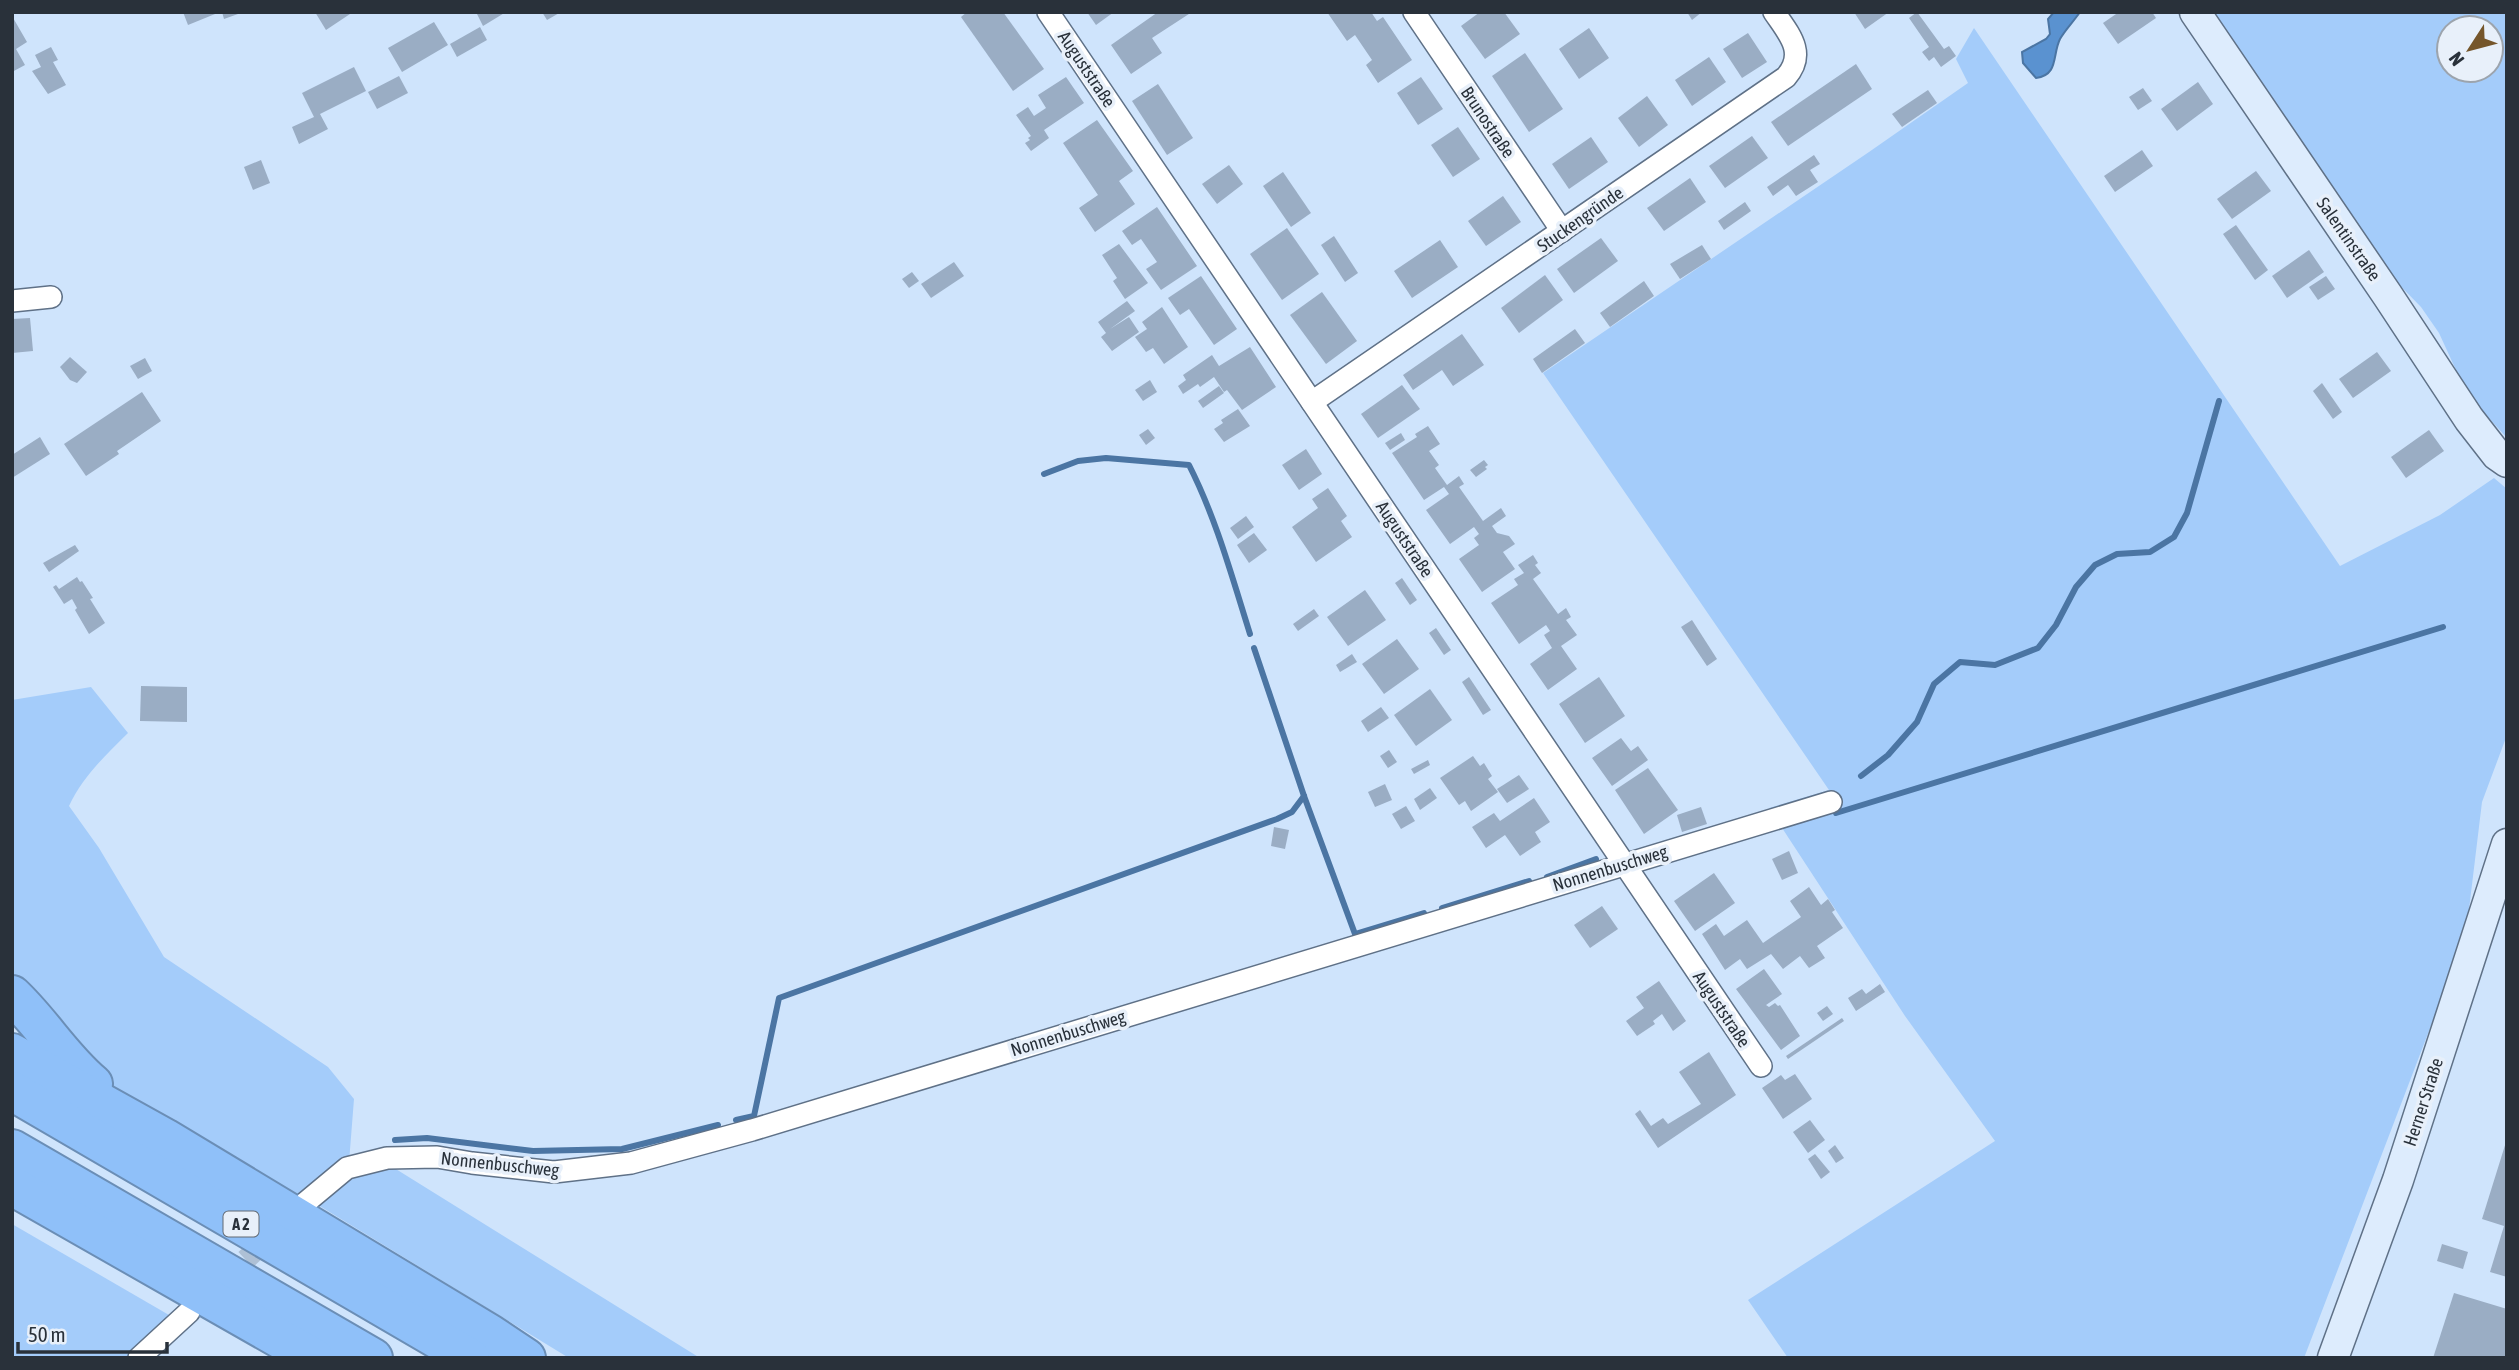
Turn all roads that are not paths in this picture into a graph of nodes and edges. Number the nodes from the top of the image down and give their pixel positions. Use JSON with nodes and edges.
{"nodes":[{"id":1,"x":1048,"y":12,"type":"edge"},
{"id":2,"x":1413,"y":12,"type":"edge"},
{"id":3,"x":1774,"y":12,"type":"edge"},
{"id":4,"x":2195,"y":12,"type":"edge"},
{"id":5,"x":1562,"y":231,"type":"junction"},
{"id":6,"x":51,"y":297,"type":"dead end"},
{"id":7,"x":12,"y":301,"type":"edge"},
{"id":8,"x":1312,"y":402,"type":"junction"},
{"id":9,"x":2507,"y":462,"type":"edge"},
{"id":10,"x":1831,"y":802,"type":"dead end"},
{"id":11,"x":2507,"y":844,"type":"edge"},
{"id":12,"x":1623,"y":864,"type":"junction"},
{"id":13,"x":12,"y":995,"type":"edge"},
{"id":14,"x":12,"y":1053,"type":"edge"},
{"id":15,"x":1760,"y":1066,"type":"dead end"},
{"id":16,"x":12,"y":1091,"type":"edge"},
{"id":17,"x":165,"y":1138,"type":"junction"},
{"id":18,"x":12,"y":1149,"type":"edge"},
{"id":19,"x":12,"y":1186,"type":"edge"},
{"id":20,"x":12,"y":1194,"type":"edge"},
{"id":21,"x":305,"y":1203,"type":"dead end"},
{"id":22,"x":49,"y":1208,"type":"junction"},
{"id":23,"x":189,"y":1312,"type":"dead end"},
{"id":24,"x":139,"y":1358,"type":"edge"},
{"id":25,"x":314,"y":1358,"type":"edge"},
{"id":26,"x":373,"y":1358,"type":"edge"},
{"id":27,"x":470,"y":1358,"type":"edge"},
{"id":28,"x":526,"y":1358,"type":"edge"},
{"id":29,"x":2333,"y":1358,"type":"edge"}],
"edges":[{"from":1,"to":8,"type":"street","name":"Auguststraße"},
{"from":2,"to":5,"type":"street","name":"Brunostraße"},
{"from":3,"to":5,"type":"street","name":"Stuckengründe"},
{"from":4,"to":9,"type":"street","name":"Salentinstraße"},
{"from":5,"to":8,"type":"street","name":"Stuckengründe"},
{"from":6,"to":7,"type":"street"},
{"from":8,"to":12,"type":"street","name":"Auguststraße"},
{"from":10,"to":12,"type":"street","name":"Nonnenbuschweg"},
{"from":11,"to":29,"type":"street","name":"Herner Straße"},
{"from":12,"to":15,"type":"street","name":"Auguststraße"},
{"from":12,"to":21,"type":"street","name":"Nonnenbuschweg"},
{"from":13,"to":17,"type":"highway"},
{"from":14,"to":17,"type":"highway"},
{"from":16,"to":27,"type":"highway","number":"A 2"},
{"from":17,"to":28,"type":"highway"},
{"from":18,"to":26,"type":"highway"},
{"from":19,"to":22,"type":"highway"},
{"from":20,"to":22,"type":"highway"},
{"from":22,"to":25,"type":"highway"},
{"from":23,"to":24,"type":"street"}]}
